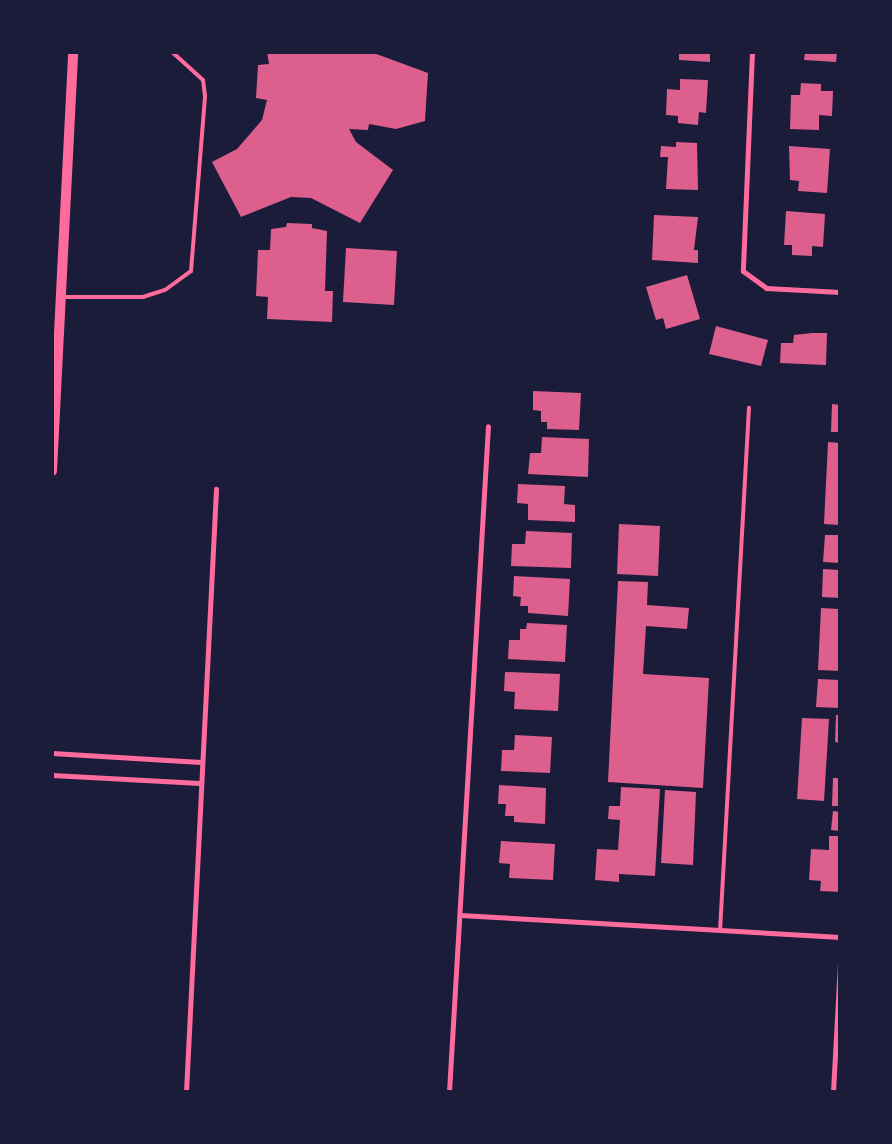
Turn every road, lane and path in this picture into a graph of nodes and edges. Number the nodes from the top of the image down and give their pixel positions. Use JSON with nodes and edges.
{"nodes":[{"id":1,"x":73,"y":52,"type":"edge"},
{"id":2,"x":172,"y":52,"type":"edge"},
{"id":3,"x":752,"y":52,"type":"edge"},
{"id":4,"x":840,"y":292,"type":"edge"},
{"id":5,"x":61,"y":298,"type":"junction"},
{"id":6,"x":749,"y":408,"type":"dead end"},
{"id":7,"x":488,"y":426,"type":"dead end"},
{"id":8,"x":52,"y":471,"type":"edge"},
{"id":9,"x":216,"y":489,"type":"dead end"},
{"id":10,"x":52,"y":753,"type":"edge"},
{"id":11,"x":201,"y":762,"type":"junction"},
{"id":12,"x":52,"y":775,"type":"edge"},
{"id":13,"x":200,"y":783,"type":"junction"},
{"id":14,"x":460,"y":915,"type":"junction"},
{"id":15,"x":720,"y":931,"type":"junction"},
{"id":16,"x":840,"y":937,"type":"edge"},
{"id":17,"x":840,"y":963,"type":"edge"},
{"id":18,"x":186,"y":1092,"type":"edge"},
{"id":19,"x":449,"y":1092,"type":"edge"},
{"id":20,"x":833,"y":1092,"type":"edge"}],
"edges":[{"from":1,"to":5,"type":"main road"},
{"from":2,"to":5,"type":"lane"},
{"from":3,"to":4,"type":"street"},
{"from":5,"to":8,"type":"main road"},
{"from":6,"to":15,"type":"lane"},
{"from":7,"to":14,"type":"street"},
{"from":9,"to":11,"type":"street"},
{"from":10,"to":11,"type":"street"},
{"from":11,"to":13,"type":"street"},
{"from":12,"to":13,"type":"street"},
{"from":13,"to":18,"type":"street"},
{"from":14,"to":15,"type":"street"},
{"from":14,"to":19,"type":"street"},
{"from":15,"to":16,"type":"street"},
{"from":17,"to":20,"type":"street"}]}
